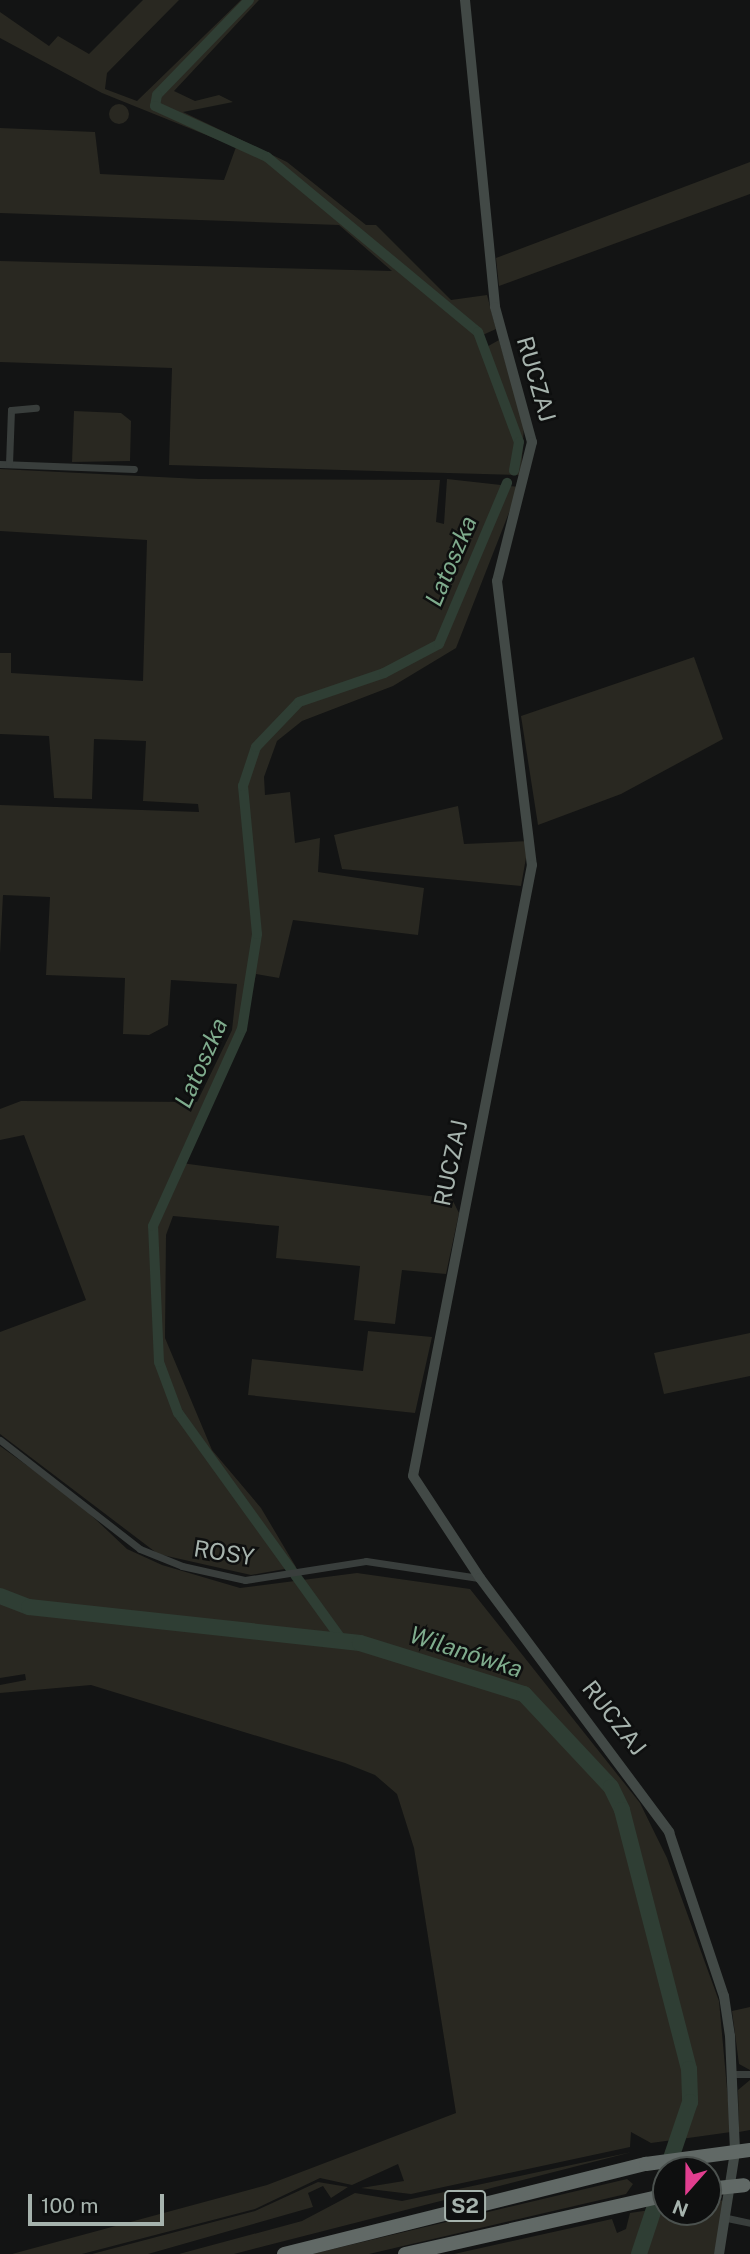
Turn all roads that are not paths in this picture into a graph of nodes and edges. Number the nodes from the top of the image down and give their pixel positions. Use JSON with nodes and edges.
{"nodes":[{"id":1,"x":465,"y":0,"type":"edge"},
{"id":2,"x":36,"y":408,"type":"dead end"},
{"id":3,"x":4,"y":464,"type":"edge"},
{"id":4,"x":134,"y":469,"type":"dead end"},
{"id":5,"x":0,"y":1440,"type":"edge"},
{"id":6,"x":480,"y":1578,"type":"junction"},
{"id":7,"x":734,"y":2074,"type":"junction"},
{"id":8,"x":750,"y":2074,"type":"edge"},
{"id":9,"x":750,"y":2150,"type":"edge"},
{"id":10,"x":747,"y":2184,"type":"edge"},
{"id":11,"x":722,"y":2187,"type":"edge"},
{"id":12,"x":652,"y":2197,"type":"edge"},
{"id":13,"x":727,"y":2218,"type":"junction"},
{"id":14,"x":750,"y":2223,"type":"edge"},
{"id":15,"x":284,"y":2254,"type":"edge"},
{"id":16,"x":405,"y":2254,"type":"edge"},
{"id":17,"x":719,"y":2254,"type":"edge"}],
"edges":[{"from":1,"to":6,"type":"street","name":"RUCZAJ"},
{"from":2,"to":3,"type":"street"},
{"from":3,"to":4,"type":"street"},
{"from":5,"to":6,"type":"street","name":"ROSY"},
{"from":6,"to":7,"type":"street","name":"RUCZAJ"},
{"from":7,"to":8,"type":"street"},
{"from":7,"to":13,"type":"street","name":"RUCZAJ"},
{"from":9,"to":15,"type":"highway","number":"S2","bridge":true},
{"from":10,"to":11,"type":"highway","bridge":true},
{"from":12,"to":16,"type":"highway","number":"S2"},
{"from":13,"to":14,"type":"street"},
{"from":13,"to":17,"type":"street","name":"RUCZAJ"}]}
